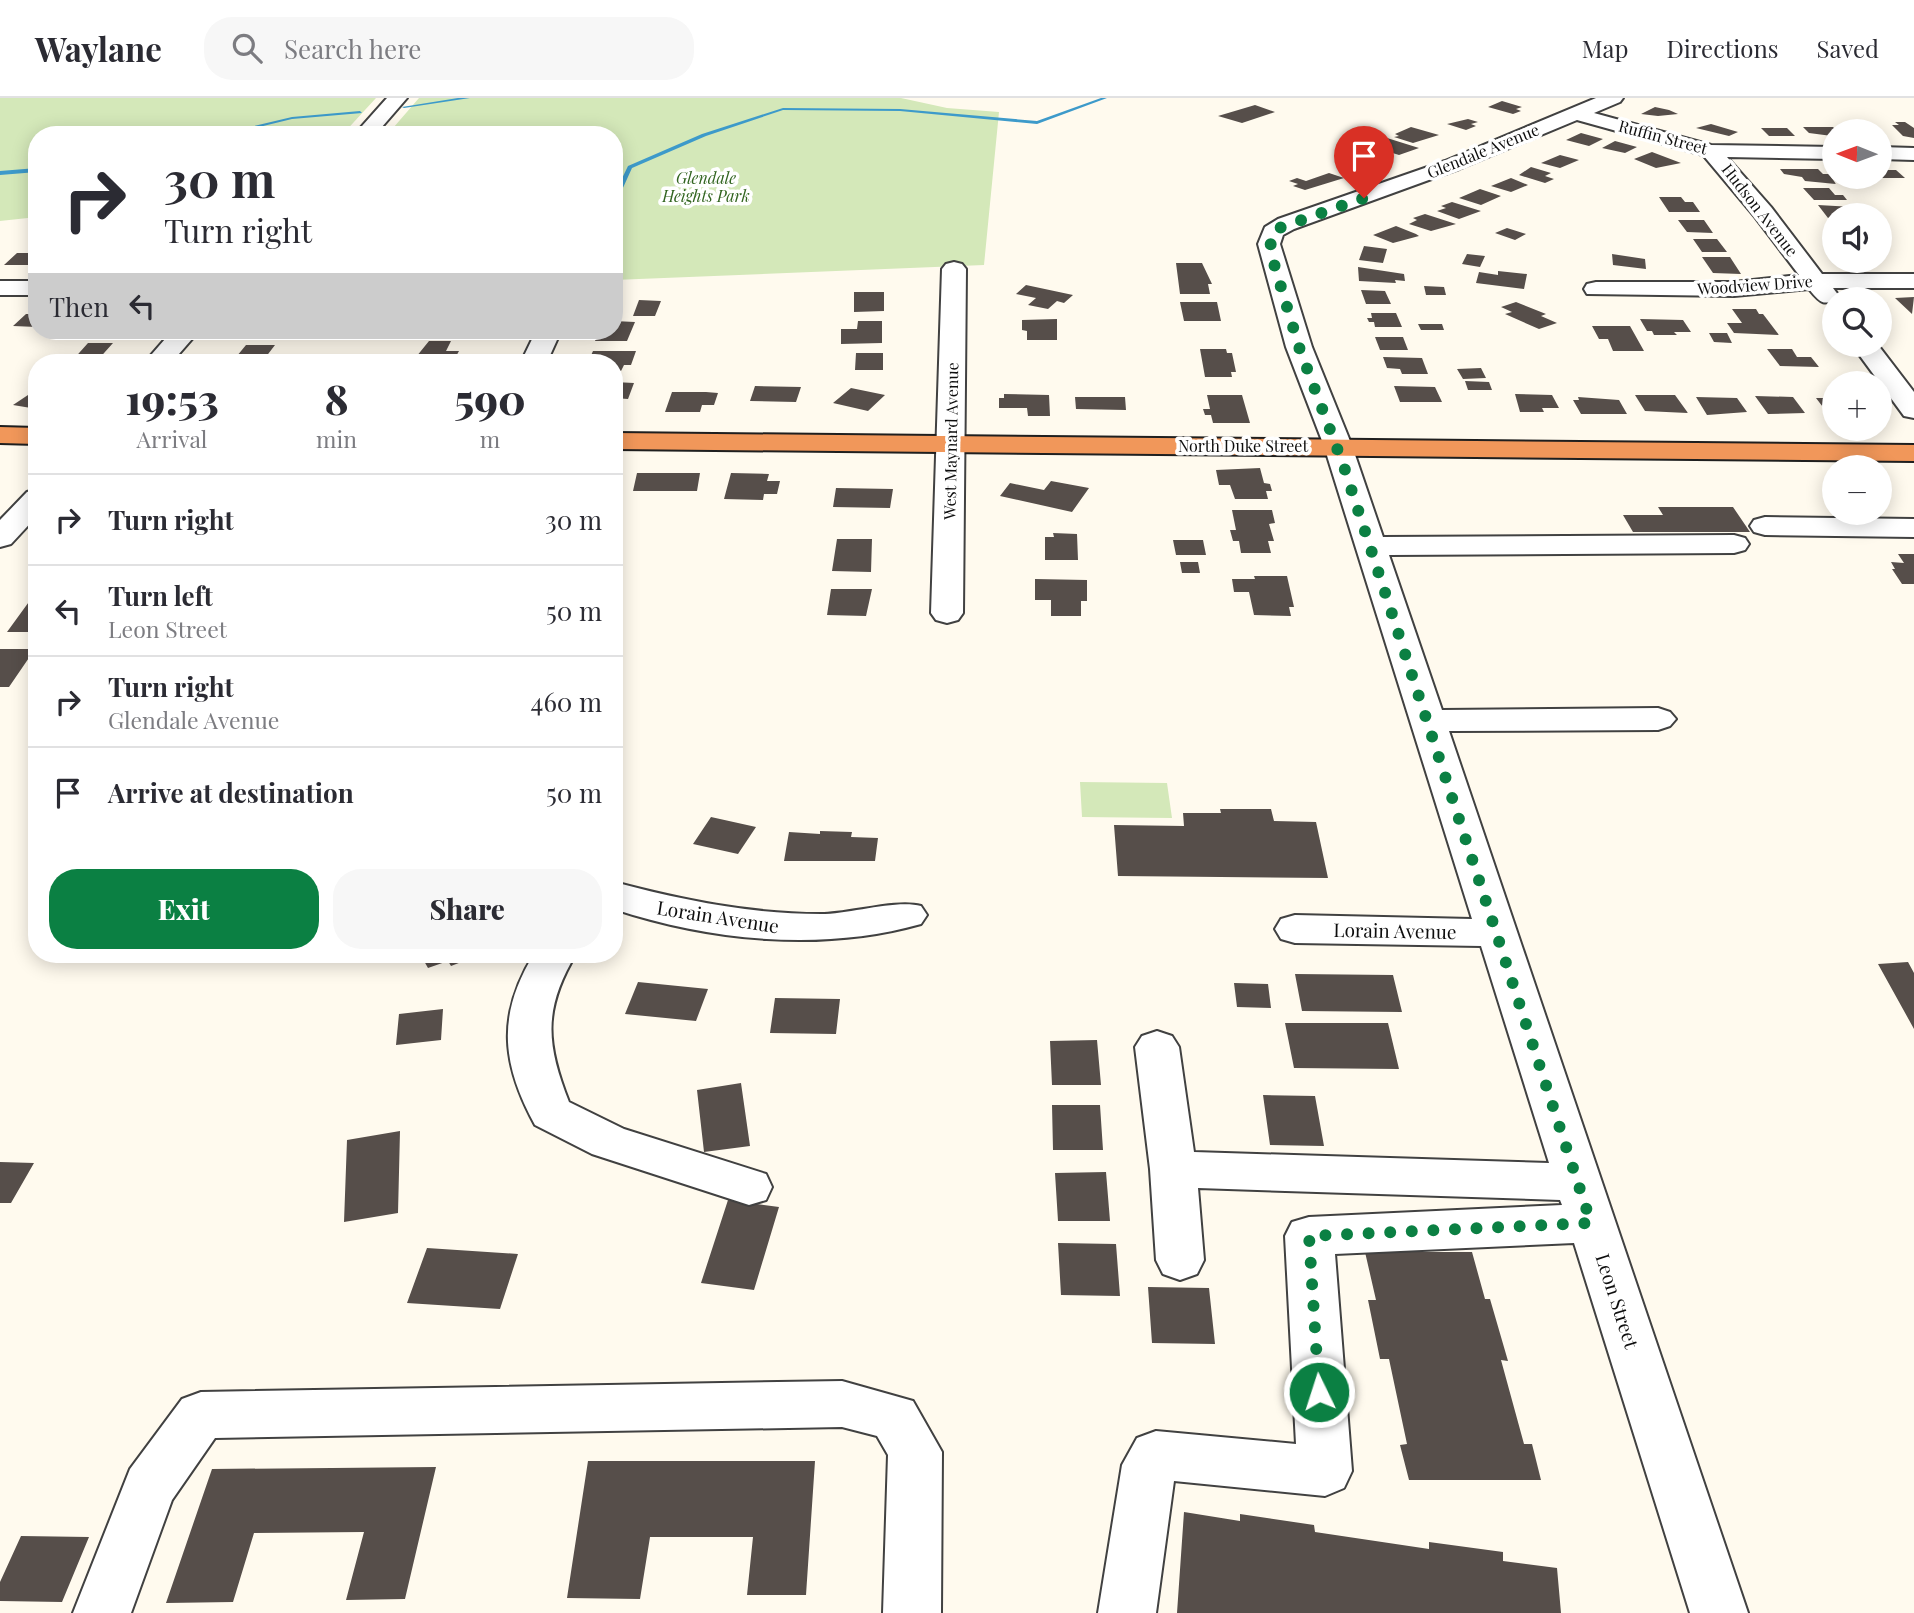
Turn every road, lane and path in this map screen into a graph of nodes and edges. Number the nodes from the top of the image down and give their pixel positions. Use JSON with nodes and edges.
{"nodes":[{"id":1,"x":397,"y":98,"type":"edge"},
{"id":2,"x":1613,"y":98,"type":"edge"},
{"id":3,"x":1576,"y":114,"type":"junction"},
{"id":4,"x":372,"y":126,"type":"edge"},
{"id":5,"x":1710,"y":151,"type":"junction"},
{"id":6,"x":1822,"y":152,"type":"edge"},
{"id":7,"x":1892,"y":153,"type":"edge"},
{"id":8,"x":1914,"y":154,"type":"edge"},
{"id":9,"x":1273,"y":232,"type":"joint"},
{"id":10,"x":954,"y":269,"type":"dead end"},
{"id":11,"x":1816,"y":281,"type":"junction"},
{"id":12,"x":1914,"y":281,"type":"edge"},
{"id":13,"x":0,"y":288,"type":"edge"},
{"id":14,"x":28,"y":288,"type":"edge"},
{"id":15,"x":1596,"y":289,"type":"dead end"},
{"id":16,"x":1822,"y":289,"type":"edge"},
{"id":17,"x":178,"y":340,"type":"edge"},
{"id":18,"x":165,"y":354,"type":"edge"},
{"id":19,"x":1874,"y":357,"type":"edge"},
{"id":20,"x":1914,"y":410,"type":"edge"},
{"id":21,"x":0,"y":435,"type":"edge"},
{"id":22,"x":28,"y":436,"type":"edge"},
{"id":23,"x":623,"y":441,"type":"edge"},
{"id":24,"x":951,"y":445,"type":"junction"},
{"id":25,"x":1338,"y":446,"type":"junction"},
{"id":26,"x":1914,"y":453,"type":"edge"},
{"id":27,"x":28,"y":508,"type":"edge"},
{"id":28,"x":1765,"y":526,"type":"dead end"},
{"id":29,"x":1914,"y":528,"type":"edge"},
{"id":30,"x":0,"y":538,"type":"edge"},
{"id":31,"x":1734,"y":544,"type":"dead end"},
{"id":32,"x":1370,"y":546,"type":"junction"},
{"id":33,"x":947,"y":613,"type":"dead end"},
{"id":34,"x":1658,"y":719,"type":"dead end"},
{"id":35,"x":1426,"y":721,"type":"junction"},
{"id":36,"x":623,"y":899,"type":"edge"},
{"id":37,"x":907,"y":915,"type":"dead end"},
{"id":38,"x":1295,"y":929,"type":"dead end"},
{"id":39,"x":1495,"y":933,"type":"junction"},
{"id":40,"x":551,"y":963,"type":"edge"},
{"id":41,"x":1157,"y":1047,"type":"dead end"},
{"id":42,"x":1173,"y":1169,"type":"junction"},
{"id":43,"x":750,"y":1187,"type":"dead end"},
{"id":44,"x":1584,"y":1202,"type":"junction"},
{"id":45,"x":1180,"y":1260,"type":"dead end"},
{"id":46,"x":102,"y":1613,"type":"edge"},
{"id":47,"x":912,"y":1613,"type":"edge"},
{"id":48,"x":1127,"y":1613,"type":"edge"},
{"id":49,"x":1720,"y":1613,"type":"edge"}],
"edges":[{"from":1,"to":4,"type":"street"},
{"from":2,"to":3,"type":"street","name":"Glendale Avenue"},
{"from":3,"to":5,"type":"street","name":"Ruffin Street"},
{"from":3,"to":9,"type":"street","name":"Glendale Avenue"},
{"from":5,"to":6,"type":"street","name":"Ruffin Street"},
{"from":5,"to":11,"type":"street","name":"Hudson Avenue"},
{"from":7,"to":8,"type":"street"},
{"from":9,"to":25,"type":"street","name":"Leon Street"},
{"from":10,"to":24,"type":"street","name":"West Maynard Avenue"},
{"from":11,"to":12,"type":"street","name":"Woodview Drive"},
{"from":11,"to":15,"type":"street","name":"Woodview Drive"},
{"from":11,"to":16,"type":"street","name":"Hudson Avenue"},
{"from":13,"to":14,"type":"street"},
{"from":17,"to":18,"type":"street"},
{"from":19,"to":20,"type":"street"},
{"from":21,"to":22,"type":"highway"},
{"from":23,"to":24,"type":"highway","name":"North Duke Street"},
{"from":24,"to":25,"type":"highway","name":"North Duke Street"},
{"from":24,"to":33,"type":"street","name":"West Maynard Avenue"},
{"from":25,"to":26,"type":"highway","name":"North Duke Street"},
{"from":25,"to":32,"type":"street","name":"Leon Street"},
{"from":27,"to":30,"type":"street"},
{"from":28,"to":29,"type":"street"},
{"from":31,"to":32,"type":"street"},
{"from":32,"to":35,"type":"street","name":"Leon Street"},
{"from":34,"to":35,"type":"street"},
{"from":35,"to":39,"type":"street","name":"Leon Street"},
{"from":36,"to":37,"type":"street","name":"Lorain Avenue"},
{"from":38,"to":39,"type":"street","name":"Lorain Avenue"},
{"from":39,"to":44,"type":"street","name":"Leon Street"},
{"from":40,"to":43,"type":"street"},
{"from":41,"to":42,"type":"street"},
{"from":42,"to":44,"type":"street"},
{"from":42,"to":45,"type":"street"},
{"from":44,"to":48,"type":"street"},
{"from":44,"to":49,"type":"street","name":"Leon Street"},
{"from":46,"to":47,"type":"street"}]}
